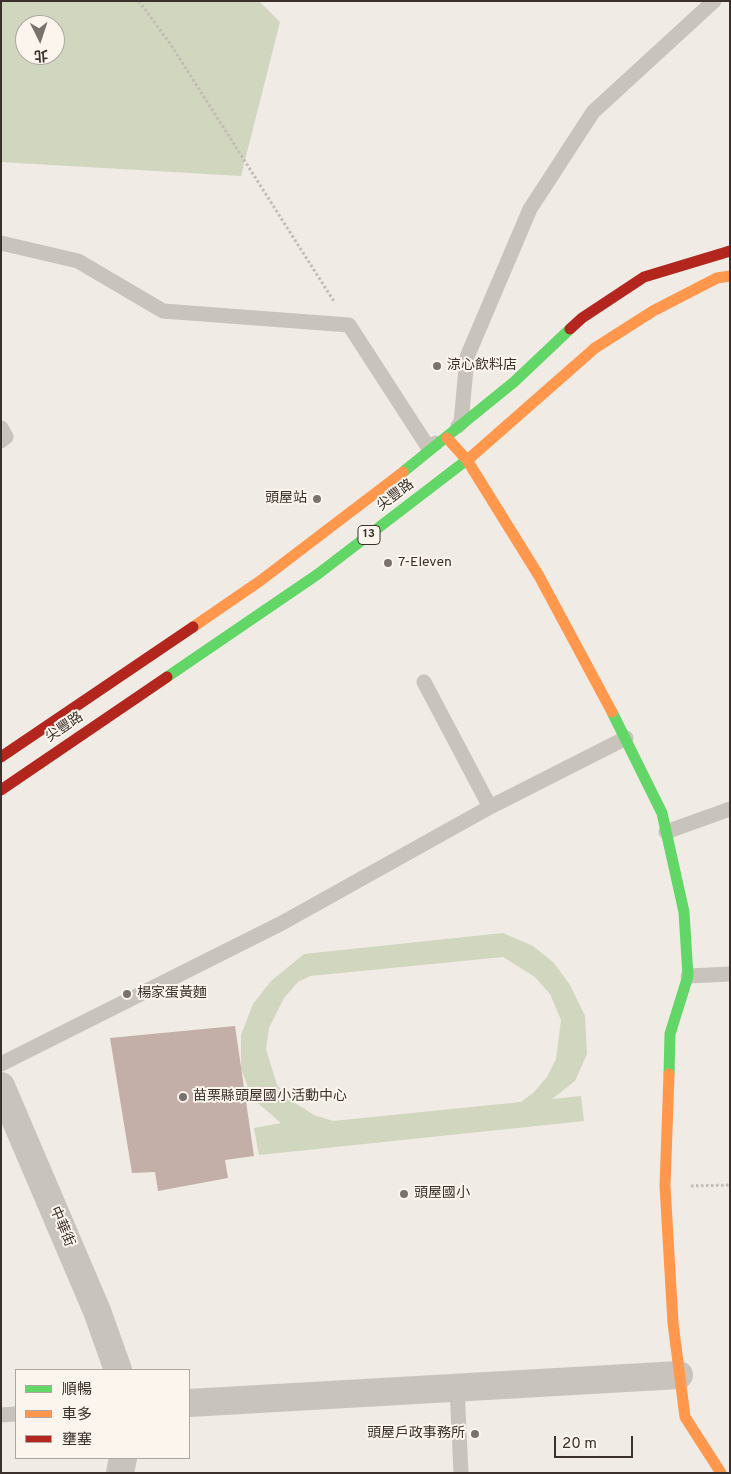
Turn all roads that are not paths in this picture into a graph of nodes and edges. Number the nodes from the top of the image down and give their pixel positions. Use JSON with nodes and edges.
{"nodes":[{"id":1,"x":714,"y":1,"type":"edge"},
{"id":2,"x":1,"y":243,"type":"edge"},
{"id":3,"x":730,"y":251,"type":"edge"},
{"id":4,"x":730,"y":276,"type":"edge"},
{"id":5,"x":1,"y":428,"type":"edge"},
{"id":6,"x":447,"y":438,"type":"junction"},
{"id":7,"x":1,"y":441,"type":"edge"},
{"id":8,"x":467,"y":460,"type":"junction"},
{"id":9,"x":424,"y":682,"type":"dead end"},
{"id":10,"x":626,"y":738,"type":"junction"},
{"id":11,"x":1,"y":757,"type":"edge"},
{"id":12,"x":1,"y":790,"type":"edge"},
{"id":13,"x":490,"y":807,"type":"junction"},
{"id":14,"x":730,"y":809,"type":"edge"},
{"id":15,"x":666,"y":832,"type":"junction"},
{"id":16,"x":730,"y":974,"type":"edge"},
{"id":17,"x":688,"y":976,"type":"junction"},
{"id":18,"x":1,"y":1064,"type":"edge"},
{"id":19,"x":1,"y":1086,"type":"edge"},
{"id":20,"x":118,"y":1369,"type":"edge"},
{"id":21,"x":679,"y":1376,"type":"junction"},
{"id":22,"x":457,"y":1388,"type":"junction"},
{"id":23,"x":190,"y":1403,"type":"edge"},
{"id":24,"x":1,"y":1414,"type":"edge"},
{"id":25,"x":15,"y":1414,"type":"edge"},
{"id":26,"x":123,"y":1459,"type":"edge"},
{"id":27,"x":120,"y":1473,"type":"edge"},
{"id":28,"x":461,"y":1473,"type":"edge"},
{"id":29,"x":722,"y":1473,"type":"edge"}],
"edges":[{"from":1,"to":6,"type":"lane"},
{"from":2,"to":6,"type":"lane"},
{"from":3,"to":6,"type":"main road","name":"尖豐路","number":"13"},
{"from":4,"to":8,"type":"main road","name":"尖豐路","number":"13"},
{"from":5,"to":7,"type":"lane"},
{"from":6,"to":8,"type":"main road"},
{"from":6,"to":11,"type":"main road","name":"尖豐路","number":"13"},
{"from":8,"to":10,"type":"main road"},
{"from":8,"to":12,"type":"main road","name":"尖豐路","number":"13"},
{"from":9,"to":13,"type":"lane"},
{"from":10,"to":13,"type":"lane"},
{"from":10,"to":15,"type":"main road"},
{"from":13,"to":18,"type":"lane"},
{"from":14,"to":15,"type":"lane"},
{"from":15,"to":17,"type":"main road"},
{"from":16,"to":17,"type":"lane"},
{"from":17,"to":21,"type":"main road"},
{"from":19,"to":20,"type":"street","name":"中華街"},
{"from":21,"to":22,"type":"street"},
{"from":21,"to":29,"type":"main road"},
{"from":22,"to":23,"type":"street"},
{"from":22,"to":28,"type":"lane"},
{"from":24,"to":25,"type":"lane"},
{"from":26,"to":27,"type":"street"}]}
